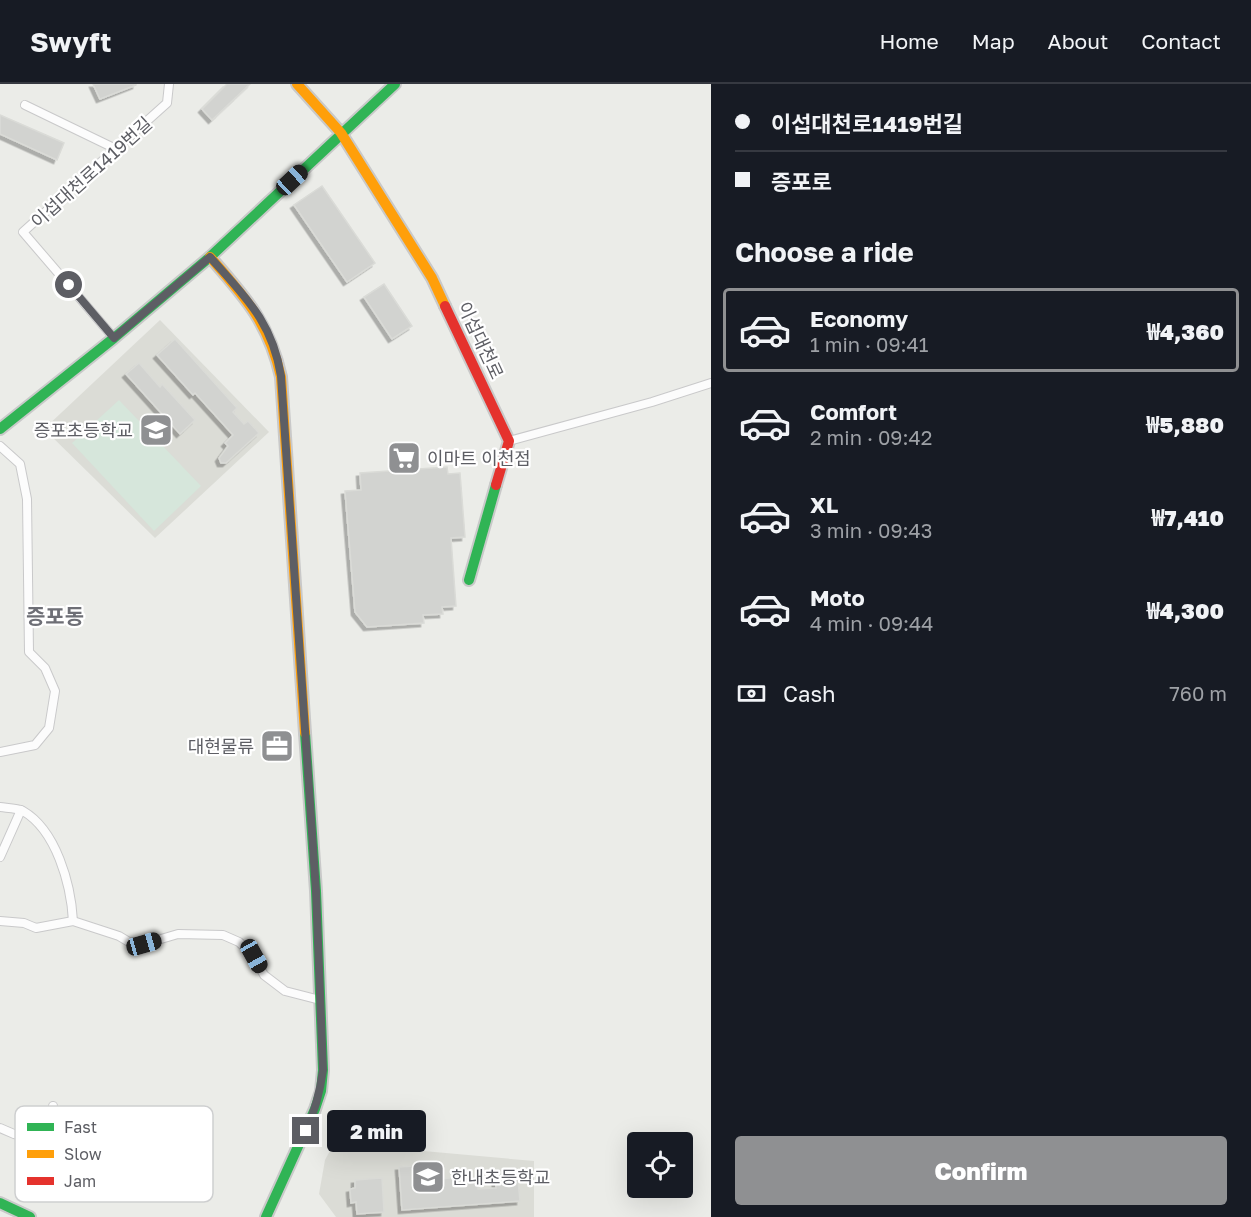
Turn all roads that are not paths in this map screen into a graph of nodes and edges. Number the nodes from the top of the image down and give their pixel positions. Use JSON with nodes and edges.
{"nodes":[{"id":1,"x":169,"y":84,"type":"edge"},
{"id":2,"x":297,"y":84,"type":"edge"},
{"id":3,"x":395,"y":84,"type":"edge"},
{"id":4,"x":25,"y":105,"type":"dead end"},
{"id":5,"x":341,"y":134,"type":"junction"},
{"id":6,"x":116,"y":149,"type":"junction"},
{"id":7,"x":210,"y":257,"type":"junction"},
{"id":8,"x":114,"y":338,"type":"junction"},
{"id":9,"x":711,"y":383,"type":"edge"},
{"id":10,"x":0,"y":429,"type":"edge"},
{"id":11,"x":508,"y":441,"type":"junction"},
{"id":12,"x":0,"y":446,"type":"edge"},
{"id":13,"x":469,"y":580,"type":"dead end"},
{"id":14,"x":0,"y":752,"type":"edge"},
{"id":15,"x":0,"y":807,"type":"edge"},
{"id":16,"x":21,"y":810,"type":"junction"},
{"id":17,"x":0,"y":857,"type":"edge"},
{"id":18,"x":0,"y":921,"type":"edge"},
{"id":19,"x":73,"y":921,"type":"junction"},
{"id":20,"x":320,"y":1000,"type":"junction"},
{"id":21,"x":0,"y":1128,"type":"edge"},
{"id":22,"x":15,"y":1134,"type":"edge"},
{"id":23,"x":0,"y":1203,"type":"edge"},
{"id":24,"x":30,"y":1217,"type":"edge"},
{"id":25,"x":266,"y":1217,"type":"edge"}],
"edges":[{"from":1,"to":6,"type":"street","name":"이섭대천로1419번길"},
{"from":2,"to":5,"type":"street","name":"이섭대천로"},
{"from":3,"to":5,"type":"street"},
{"from":4,"to":6,"type":"street"},
{"from":5,"to":7,"type":"street"},
{"from":5,"to":11,"type":"street","name":"이섭대천로"},
{"from":6,"to":8,"type":"street","name":"이섭대천로1419번길"},
{"from":7,"to":8,"type":"street"},
{"from":7,"to":20,"type":"street"},
{"from":8,"to":10,"type":"street"},
{"from":9,"to":11,"type":"street"},
{"from":11,"to":13,"type":"street"},
{"from":12,"to":14,"type":"street"},
{"from":15,"to":16,"type":"street"},
{"from":16,"to":17,"type":"street"},
{"from":16,"to":19,"type":"street"},
{"from":18,"to":19,"type":"street"},
{"from":19,"to":20,"type":"street"},
{"from":20,"to":25,"type":"street"},
{"from":21,"to":22,"type":"street"},
{"from":23,"to":24,"type":"street"}]}
